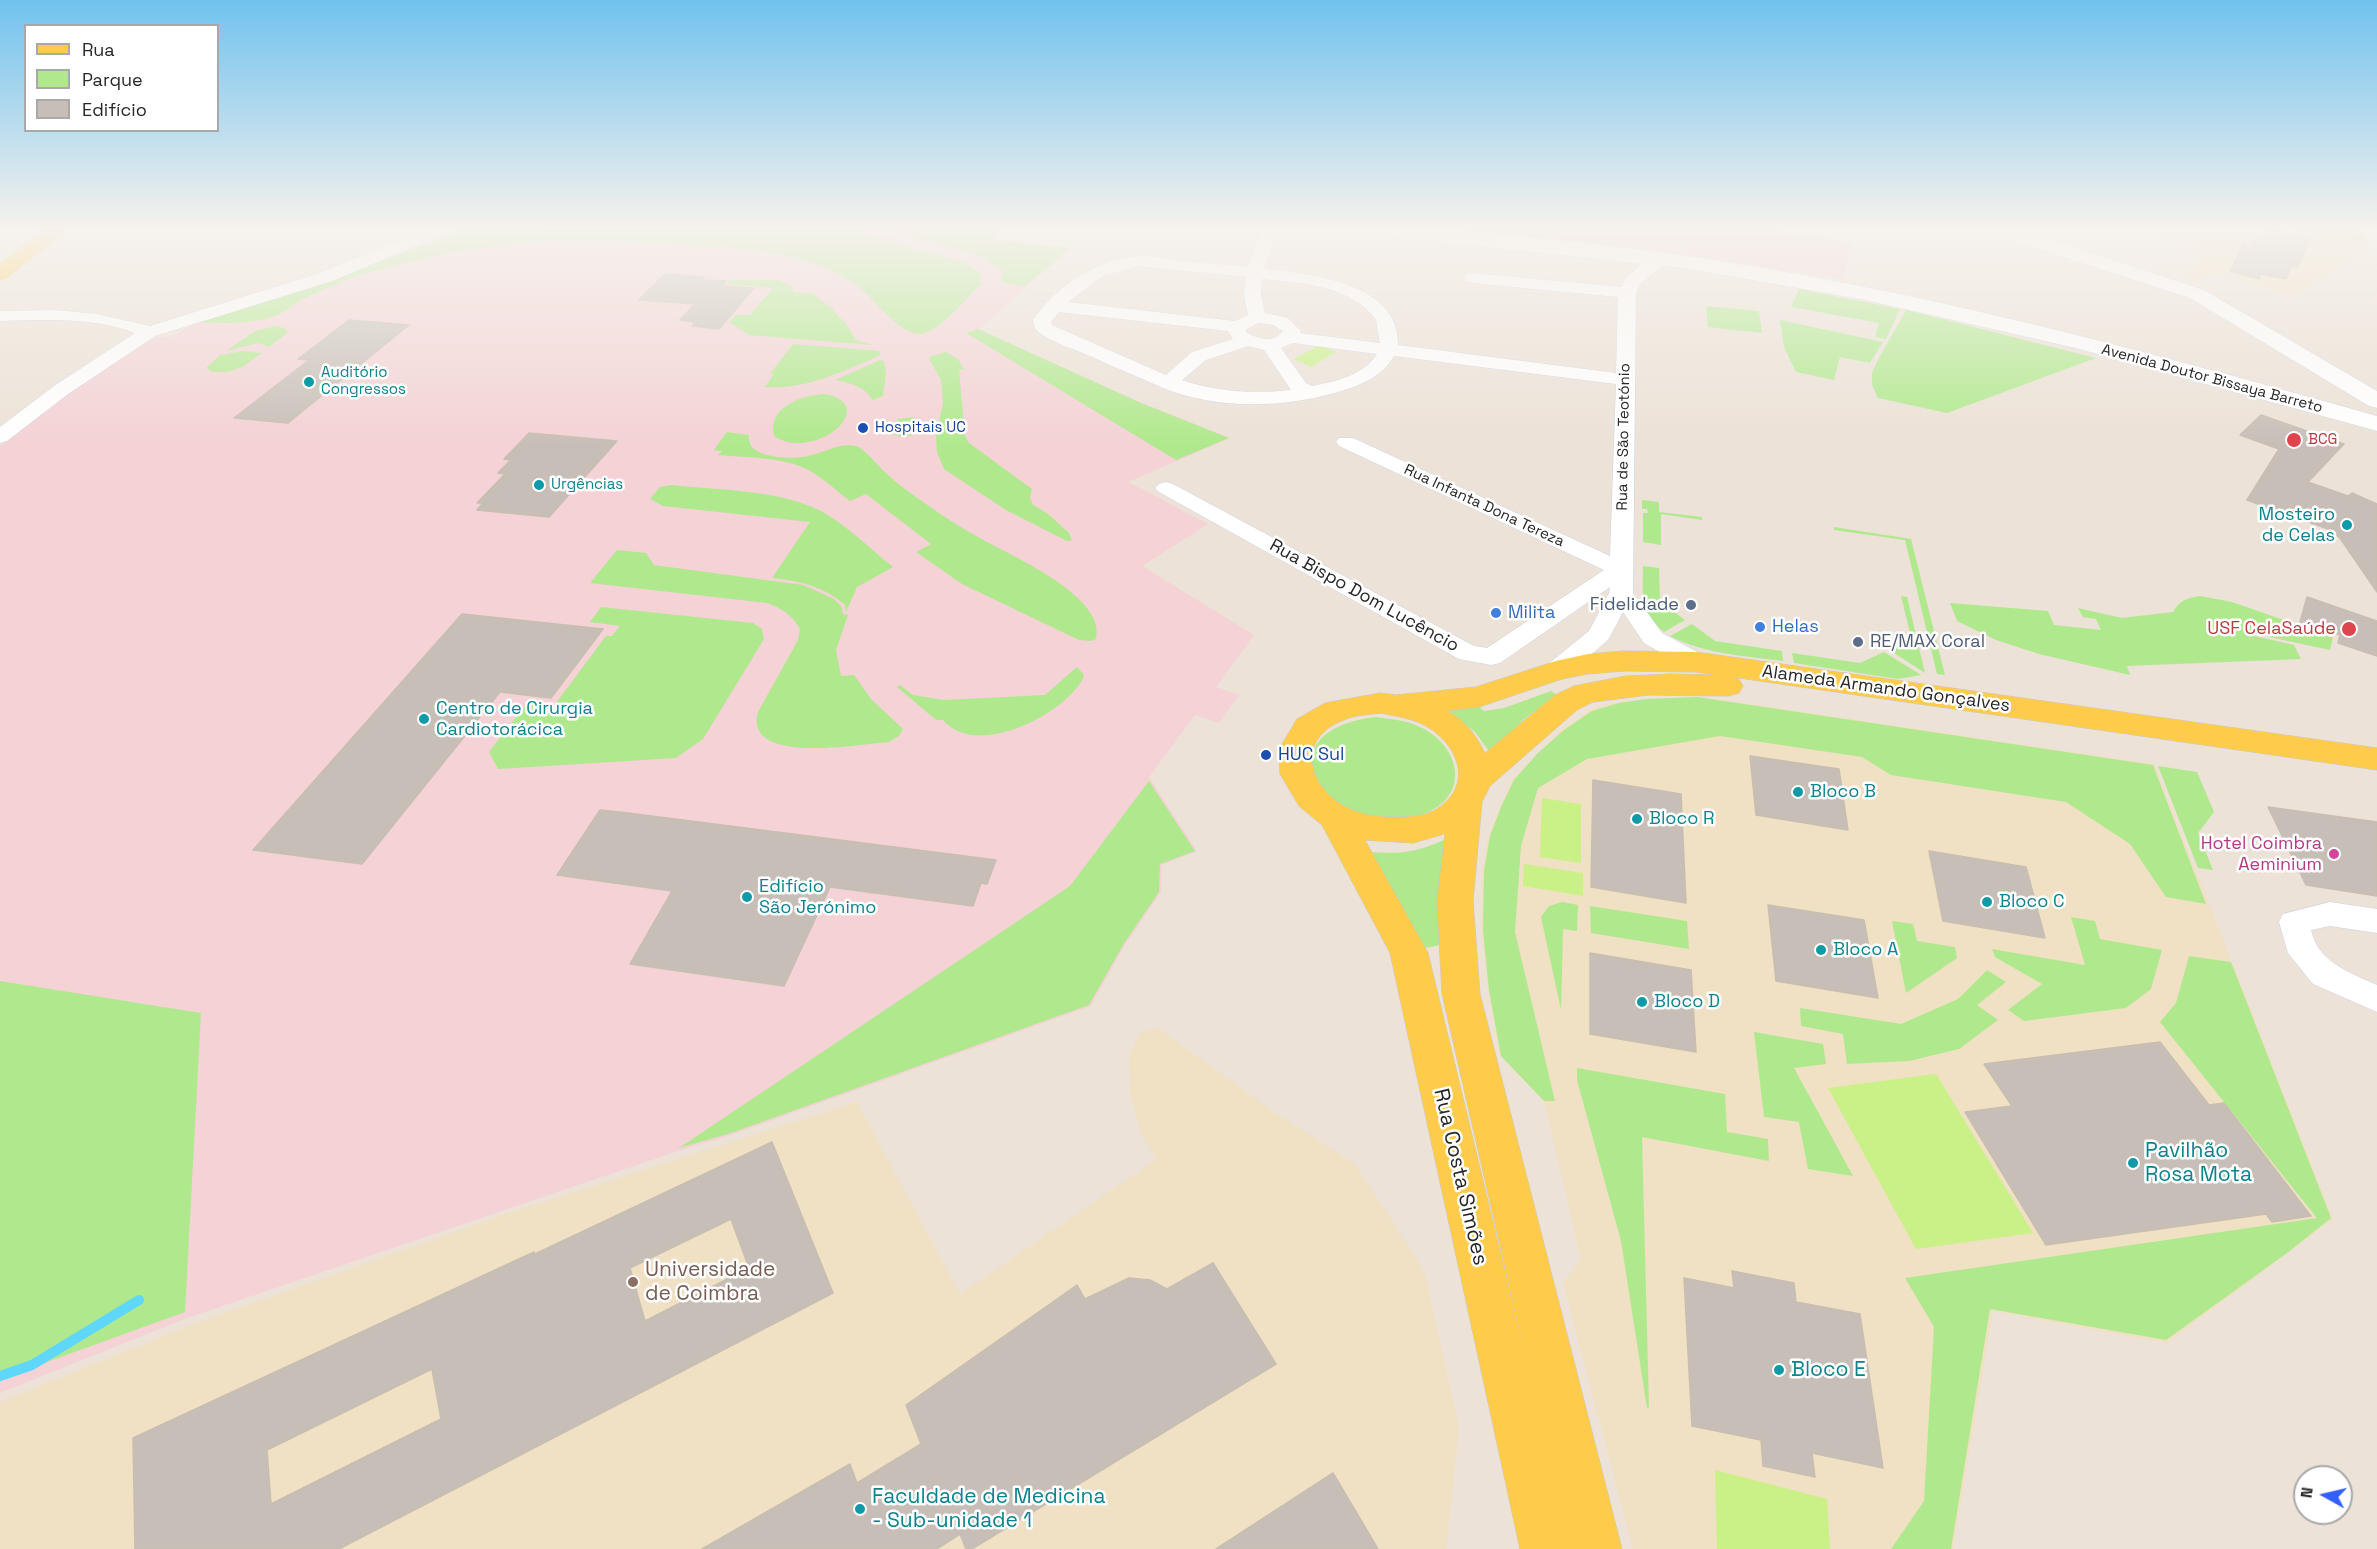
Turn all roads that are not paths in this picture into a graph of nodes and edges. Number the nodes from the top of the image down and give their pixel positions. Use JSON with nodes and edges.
{"nodes":[{"id":1,"x":3,"y":301,"type":"edge"},
{"id":2,"x":248,"y":301,"type":"edge"},
{"id":3,"x":1060,"y":301,"type":"edge"},
{"id":4,"x":1252,"y":301,"type":"edge"},
{"id":5,"x":1367,"y":301,"type":"edge"},
{"id":6,"x":1628,"y":301,"type":"edge"},
{"id":7,"x":1906,"y":301,"type":"edge"},
{"id":8,"x":2209,"y":301,"type":"edge"},
{"id":9,"x":1054,"y":306,"type":"junction"},
{"id":10,"x":35,"y":314,"type":"junction"},
{"id":11,"x":0,"y":316,"type":"edge"},
{"id":12,"x":1258,"y":318,"type":"junction"},
{"id":13,"x":149,"y":332,"type":"junction"},
{"id":14,"x":1241,"y":334,"type":"junction"},
{"id":15,"x":1290,"y":337,"type":"junction"},
{"id":16,"x":1269,"y":344,"type":"junction"},
{"id":17,"x":1388,"y":351,"type":"junction"},
{"id":18,"x":1626,"y":380,"type":"junction"},
{"id":19,"x":1167,"y":383,"type":"junction"},
{"id":20,"x":1311,"y":393,"type":"junction"},
{"id":21,"x":2377,"y":401,"type":"edge"},
{"id":22,"x":2377,"y":424,"type":"edge"},
{"id":23,"x":0,"y":437,"type":"edge"},
{"id":24,"x":1346,"y":442,"type":"dead end"},
{"id":25,"x":1166,"y":488,"type":"dead end"},
{"id":26,"x":1622,"y":569,"type":"junction"},
{"id":27,"x":1621,"y":593,"type":"junction"},
{"id":28,"x":1696,"y":662,"type":"junction"},
{"id":29,"x":1556,"y":671,"type":"junction"},
{"id":30,"x":1397,"y":705,"type":"junction"},
{"id":31,"x":2377,"y":759,"type":"edge"},
{"id":32,"x":2377,"y":782,"type":"edge"},
{"id":33,"x":1471,"y":791,"type":"junction"},
{"id":34,"x":1336,"y":819,"type":"junction"},
{"id":35,"x":2377,"y":921,"type":"edge"},
{"id":36,"x":2377,"y":999,"type":"edge"},
{"id":37,"x":1546,"y":1549,"type":"edge"},
{"id":38,"x":1596,"y":1549,"type":"edge"}],
"edges":[{"from":1,"to":10,"type":"street"},
{"from":2,"to":13,"type":"street"},
{"from":3,"to":9,"type":"street"},
{"from":4,"to":12,"type":"street"},
{"from":5,"to":17,"type":"street"},
{"from":6,"to":18,"type":"street","name":"Rua de São Teotónio"},
{"from":7,"to":22,"type":"street","name":"Avenida Doutor Bissaya Barreto"},
{"from":8,"to":21,"type":"street"},
{"from":9,"to":14,"type":"street"},
{"from":9,"to":19,"type":"street"},
{"from":10,"to":11,"type":"street"},
{"from":10,"to":13,"type":"street"},
{"from":12,"to":14,"type":"street"},
{"from":12,"to":15,"type":"street"},
{"from":13,"to":23,"type":"street"},
{"from":14,"to":16,"type":"street"},
{"from":14,"to":19,"type":"street"},
{"from":15,"to":16,"type":"street"},
{"from":15,"to":17,"type":"street"},
{"from":16,"to":20,"type":"street"},
{"from":17,"to":18,"type":"street"},
{"from":17,"to":20,"type":"street"},
{"from":18,"to":26,"type":"street","name":"Rua de São Teotónio"},
{"from":19,"to":20,"type":"street"},
{"from":24,"to":26,"type":"street","name":"Rua Infanta Dona Tereza"},
{"from":25,"to":26,"type":"street","name":"Rua Bispo Dom Lucêncio"},
{"from":26,"to":27,"type":"street","name":"Rua de São Teotónio"},
{"from":27,"to":28,"type":"street"},
{"from":27,"to":29,"type":"street"},
{"from":28,"to":29,"type":"main road","name":"Alameda Armando Gonçalves"},
{"from":28,"to":31,"type":"main road","name":"Alameda Armando Gonçalves"},
{"from":29,"to":30,"type":"main road","name":"Alameda Armando Gonçalves"},
{"from":30,"to":33,"type":"main road"},
{"from":30,"to":34,"type":"main road"},
{"from":32,"to":33,"type":"main road","name":"Alameda Armando Gonçalves"},
{"from":33,"to":34,"type":"main road"},
{"from":33,"to":38,"type":"main road"},
{"from":34,"to":37,"type":"main road","name":"Rua Costa Simões"},
{"from":35,"to":36,"type":"street"}]}
